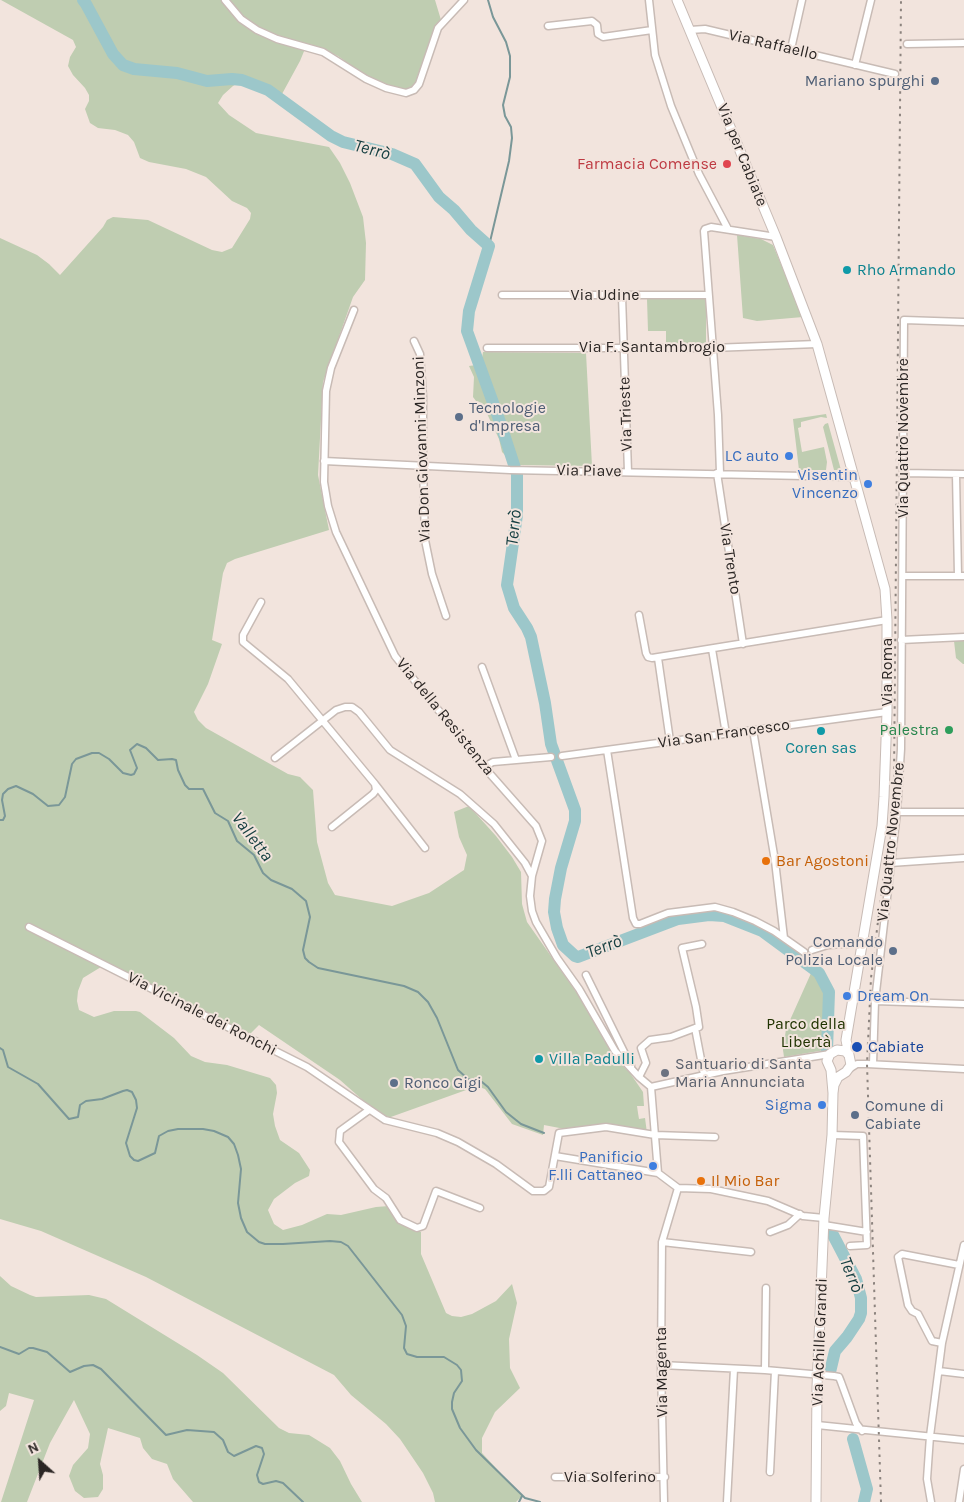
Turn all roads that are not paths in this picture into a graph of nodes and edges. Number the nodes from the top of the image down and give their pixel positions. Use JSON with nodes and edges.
{"nodes":[{"id":1,"x":226,"y":0,"type":"edge"},
{"id":2,"x":464,"y":0,"type":"edge"},
{"id":3,"x":649,"y":0,"type":"edge"},
{"id":4,"x":677,"y":0,"type":"edge"},
{"id":5,"x":802,"y":0,"type":"edge"},
{"id":6,"x":871,"y":0,"type":"edge"},
{"id":7,"x":548,"y":26,"type":"dead end"},
{"id":8,"x":652,"y":30,"type":"junction"},
{"id":9,"x":690,"y":30,"type":"junction"},
{"id":10,"x":964,"y":43,"type":"edge"},
{"id":11,"x":907,"y":44,"type":"dead end"},
{"id":12,"x":790,"y":49,"type":"junction"},
{"id":13,"x":855,"y":64,"type":"junction"},
{"id":14,"x":894,"y":74,"type":"dead end"},
{"id":15,"x":728,"y":229,"type":"junction"},
{"id":16,"x":776,"y":237,"type":"junction"},
{"id":17,"x":502,"y":295,"type":"dead end"},
{"id":18,"x":708,"y":295,"type":"junction"},
{"id":19,"x":622,"y":296,"type":"junction"},
{"id":20,"x":354,"y":310,"type":"dead end"},
{"id":21,"x":805,"y":312,"type":"joint"},
{"id":22,"x":964,"y":322,"type":"edge"},
{"id":23,"x":414,"y":341,"type":"dead end"},
{"id":24,"x":817,"y":344,"type":"junction"},
{"id":25,"x":487,"y":348,"type":"dead end"},
{"id":26,"x":623,"y":348,"type":"junction"},
{"id":27,"x":712,"y":348,"type":"junction"},
{"id":28,"x":324,"y":461,"type":"junction"},
{"id":29,"x":422,"y":464,"type":"junction"},
{"id":30,"x":628,"y":472,"type":"junction"},
{"id":31,"x":718,"y":473,"type":"junction"},
{"id":32,"x":903,"y":473,"type":"junction"},
{"id":33,"x":956,"y":474,"type":"junction"},
{"id":34,"x":964,"y":474,"type":"edge"},
{"id":35,"x":854,"y":477,"type":"junction"},
{"id":36,"x":903,"y":576,"type":"junction"},
{"id":37,"x":961,"y":576,"type":"edge"},
{"id":38,"x":261,"y":602,"type":"dead end"},
{"id":39,"x":639,"y":615,"type":"dead end"},
{"id":40,"x":446,"y":616,"type":"dead end"},
{"id":41,"x":887,"y":620,"type":"junction"},
{"id":42,"x":964,"y":637,"type":"edge"},
{"id":43,"x":901,"y":640,"type":"junction"},
{"id":44,"x":743,"y":644,"type":"junction"},
{"id":45,"x":712,"y":649,"type":"junction"},
{"id":46,"x":658,"y":658,"type":"junction"},
{"id":47,"x":482,"y":667,"type":"dead end"},
{"id":48,"x":887,"y":712,"type":"junction"},
{"id":49,"x":322,"y":721,"type":"junction"},
{"id":50,"x":753,"y":730,"type":"junction"},
{"id":51,"x":726,"y":734,"type":"junction"},
{"id":52,"x":670,"y":741,"type":"junction"},
{"id":53,"x":607,"y":750,"type":"junction"},
{"id":54,"x":562,"y":756,"type":"dead end"},
{"id":55,"x":551,"y":757,"type":"dead end"},
{"id":56,"x":275,"y":758,"type":"dead end"},
{"id":57,"x":516,"y":760,"type":"junction"},
{"id":58,"x":484,"y":767,"type":"junction"},
{"id":59,"x":375,"y":784,"type":"junction"},
{"id":60,"x":897,"y":812,"type":"junction"},
{"id":61,"x":964,"y":812,"type":"edge"},
{"id":62,"x":332,"y":827,"type":"dead end"},
{"id":63,"x":425,"y":848,"type":"dead end"},
{"id":64,"x":964,"y":858,"type":"edge"},
{"id":65,"x":890,"y":863,"type":"junction"},
{"id":66,"x":532,"y":876,"type":"junction"},
{"id":67,"x":29,"y":927,"type":"dead end"},
{"id":68,"x":784,"y":938,"type":"junction"},
{"id":69,"x":862,"y":942,"type":"junction"},
{"id":70,"x":702,"y":944,"type":"dead end"},
{"id":71,"x":812,"y":950,"type":"dead end"},
{"id":72,"x":804,"y":952,"type":"dead end"},
{"id":73,"x":586,"y":975,"type":"dead end"},
{"id":74,"x":875,"y":1001,"type":"junction"},
{"id":75,"x":964,"y":1004,"type":"edge"},
{"id":76,"x":695,"y":1028,"type":"junction"},
{"id":77,"x":846,"y":1040,"type":"junction"},
{"id":78,"x":834,"y":1052,"type":"junction"},
{"id":79,"x":850,"y":1056,"type":"junction"},
{"id":80,"x":863,"y":1064,"type":"junction"},
{"id":81,"x":873,"y":1064,"type":"junction"},
{"id":82,"x":631,"y":1068,"type":"junction"},
{"id":83,"x":964,"y":1069,"type":"edge"},
{"id":84,"x":831,"y":1070,"type":"junction"},
{"id":85,"x":846,"y":1071,"type":"junction"},
{"id":86,"x":704,"y":1075,"type":"junction"},
{"id":87,"x":639,"y":1077,"type":"junction"},
{"id":88,"x":651,"y":1087,"type":"junction"},
{"id":89,"x":833,"y":1093,"type":"junction"},
{"id":90,"x":369,"y":1110,"type":"junction"},
{"id":91,"x":655,"y":1135,"type":"junction"},
{"id":92,"x":832,"y":1135,"type":"junction"},
{"id":93,"x":715,"y":1137,"type":"dead end"},
{"id":94,"x":555,"y":1156,"type":"junction"},
{"id":95,"x":658,"y":1173,"type":"junction"},
{"id":96,"x":678,"y":1188,"type":"junction"},
{"id":97,"x":480,"y":1208,"type":"dead end"},
{"id":98,"x":800,"y":1214,"type":"junction"},
{"id":99,"x":824,"y":1222,"type":"junction"},
{"id":100,"x":770,"y":1232,"type":"dead end"},
{"id":101,"x":868,"y":1232,"type":"junction"},
{"id":102,"x":662,"y":1242,"type":"junction"},
{"id":103,"x":964,"y":1245,"type":"edge"},
{"id":104,"x":850,"y":1246,"type":"dead end"},
{"id":105,"x":751,"y":1252,"type":"dead end"},
{"id":106,"x":960,"y":1265,"type":"junction"},
{"id":107,"x":766,"y":1288,"type":"dead end"},
{"id":108,"x":942,"y":1343,"type":"junction"},
{"id":109,"x":661,"y":1365,"type":"junction"},
{"id":110,"x":734,"y":1368,"type":"junction"},
{"id":111,"x":765,"y":1370,"type":"junction"},
{"id":112,"x":775,"y":1371,"type":"junction"},
{"id":113,"x":940,"y":1371,"type":"junction"},
{"id":114,"x":964,"y":1374,"type":"edge"},
{"id":115,"x":818,"y":1375,"type":"junction"},
{"id":116,"x":816,"y":1425,"type":"junction"},
{"id":117,"x":862,"y":1430,"type":"junction"},
{"id":118,"x":930,"y":1436,"type":"junction"},
{"id":119,"x":964,"y":1440,"type":"edge"},
{"id":120,"x":964,"y":1469,"type":"edge"},
{"id":121,"x":770,"y":1472,"type":"dead end"},
{"id":122,"x":555,"y":1477,"type":"dead end"},
{"id":123,"x":665,"y":1477,"type":"junction"},
{"id":124,"x":664,"y":1502,"type":"edge"},
{"id":125,"x":727,"y":1502,"type":"edge"},
{"id":126,"x":816,"y":1502,"type":"edge"},
{"id":127,"x":931,"y":1502,"type":"edge"},
{"id":128,"x":959,"y":1502,"type":"edge"}],
"edges":[{"from":1,"to":2,"type":"street"},
{"from":3,"to":8,"type":"street"},
{"from":4,"to":9,"type":"street","name":"Via per Cabiate"},
{"from":5,"to":12,"type":"street"},
{"from":6,"to":13,"type":"street"},
{"from":7,"to":8,"type":"street"},
{"from":8,"to":15,"type":"street"},
{"from":9,"to":12,"type":"street","name":"Via Raffaello"},
{"from":9,"to":16,"type":"street","name":"Via per Cabiate"},
{"from":10,"to":11,"type":"street"},
{"from":12,"to":13,"type":"street","name":"Via Raffaello"},
{"from":13,"to":14,"type":"street","name":"Via Raffaello"},
{"from":15,"to":16,"type":"street"},
{"from":15,"to":18,"type":"street","name":"Via Trento"},
{"from":16,"to":21,"type":"street","name":"Via per Cabiate"},
{"from":17,"to":19,"type":"street","name":"Via Udine"},
{"from":18,"to":19,"type":"street","name":"Via Udine"},
{"from":18,"to":27,"type":"street","name":"Via Trento"},
{"from":19,"to":26,"type":"street","name":"Via Trieste"},
{"from":20,"to":28,"type":"street","name":"Via della Resistenza"},
{"from":21,"to":24,"type":"street","name":"Via Roma"},
{"from":22,"to":32,"type":"street","name":"Via Quattro Novembre"},
{"from":23,"to":29,"type":"street","name":"Via Don Giovanni Minzoni"},
{"from":24,"to":27,"type":"street","name":"Via F. Santambrogio"},
{"from":24,"to":35,"type":"street","name":"Via Roma"},
{"from":25,"to":26,"type":"street","name":"Via F. Santambrogio"},
{"from":26,"to":27,"type":"street","name":"Via F. Santambrogio"},
{"from":26,"to":30,"type":"street","name":"Via Trieste"},
{"from":27,"to":31,"type":"street","name":"Via Trento"},
{"from":28,"to":29,"type":"street","name":"Via Piave"},
{"from":28,"to":58,"type":"street","name":"Via della Resistenza"},
{"from":29,"to":30,"type":"street","name":"Via Piave"},
{"from":29,"to":40,"type":"street","name":"Via Don Giovanni Minzoni"},
{"from":30,"to":31,"type":"street","name":"Via Piave"},
{"from":31,"to":35,"type":"street","name":"Via Piave"},
{"from":31,"to":44,"type":"street","name":"Via Trento"},
{"from":32,"to":33,"type":"street"},
{"from":32,"to":36,"type":"street","name":"Via Quattro Novembre"},
{"from":33,"to":34,"type":"street"},
{"from":33,"to":37,"type":"street"},
{"from":35,"to":41,"type":"street","name":"Via Roma"},
{"from":36,"to":37,"type":"street"},
{"from":36,"to":43,"type":"street","name":"Via Quattro Novembre"},
{"from":38,"to":49,"type":"street"},
{"from":39,"to":46,"type":"street"},
{"from":41,"to":44,"type":"street"},
{"from":41,"to":48,"type":"street","name":"Via Roma"},
{"from":42,"to":43,"type":"street"},
{"from":43,"to":60,"type":"street","name":"Via Quattro Novembre"},
{"from":44,"to":45,"type":"street"},
{"from":45,"to":46,"type":"street"},
{"from":45,"to":51,"type":"street"},
{"from":46,"to":52,"type":"street"},
{"from":47,"to":57,"type":"street"},
{"from":48,"to":50,"type":"street","name":"Via San Francesco"},
{"from":48,"to":69,"type":"street","name":"Via Roma"},
{"from":49,"to":56,"type":"street"},
{"from":49,"to":59,"type":"street"},
{"from":49,"to":66,"type":"street"},
{"from":50,"to":51,"type":"street","name":"Via San Francesco"},
{"from":50,"to":68,"type":"street"},
{"from":51,"to":52,"type":"street","name":"Via San Francesco"},
{"from":52,"to":53,"type":"street","name":"Via San Francesco"},
{"from":53,"to":54,"type":"street","name":"Via San Francesco"},
{"from":53,"to":68,"type":"street"},
{"from":55,"to":57,"type":"street"},
{"from":57,"to":58,"type":"street"},
{"from":58,"to":66,"type":"street","name":"Via della Resistenza"},
{"from":59,"to":62,"type":"street"},
{"from":59,"to":63,"type":"street"},
{"from":60,"to":61,"type":"street"},
{"from":60,"to":65,"type":"street","name":"Via Quattro Novembre"},
{"from":64,"to":65,"type":"street"},
{"from":65,"to":74,"type":"street","name":"Via Quattro Novembre"},
{"from":66,"to":82,"type":"street","name":"Via della Resistenza"},
{"from":67,"to":90,"type":"street","name":"Via Vicinale dei Ronchi"},
{"from":68,"to":72,"type":"street"},
{"from":69,"to":71,"type":"street"},
{"from":69,"to":77,"type":"street","name":"Via Roma"},
{"from":70,"to":76,"type":"street"},
{"from":73,"to":82,"type":"street"},
{"from":74,"to":75,"type":"street"},
{"from":74,"to":81,"type":"street","name":"Via Quattro Novembre"},
{"from":76,"to":86,"type":"street"},
{"from":76,"to":87,"type":"street"},
{"from":77,"to":78,"type":"street"},
{"from":77,"to":79,"type":"street","name":"Via Roma"},
{"from":78,"to":79,"type":"street"},
{"from":78,"to":84,"type":"street"},
{"from":78,"to":86,"type":"street"},
{"from":79,"to":80,"type":"street"},
{"from":79,"to":85,"type":"street"},
{"from":80,"to":81,"type":"street"},
{"from":80,"to":85,"type":"street"},
{"from":81,"to":83,"type":"street"},
{"from":82,"to":87,"type":"street","name":"Via della Resistenza"},
{"from":84,"to":85,"type":"street"},
{"from":84,"to":89,"type":"street","name":"Via Achille Grandi"},
{"from":85,"to":89,"type":"street","name":"Via Achille Grandi"},
{"from":86,"to":88,"type":"street"},
{"from":87,"to":88,"type":"street","name":"Via della Resistenza"},
{"from":88,"to":91,"type":"street"},
{"from":89,"to":92,"type":"street","name":"Via Achille Grandi"},
{"from":90,"to":94,"type":"street","name":"Via Vicinale dei Ronchi"},
{"from":90,"to":97,"type":"street"},
{"from":91,"to":93,"type":"street"},
{"from":91,"to":94,"type":"street","name":"Via Vicinale dei Ronchi"},
{"from":91,"to":95,"type":"street"},
{"from":92,"to":99,"type":"street","name":"Via Achille Grandi"},
{"from":92,"to":101,"type":"street"},
{"from":94,"to":95,"type":"street"},
{"from":95,"to":96,"type":"street"},
{"from":96,"to":98,"type":"street"},
{"from":96,"to":102,"type":"street","name":"Via Magenta"},
{"from":98,"to":99,"type":"street"},
{"from":98,"to":100,"type":"street"},
{"from":99,"to":101,"type":"street"},
{"from":99,"to":115,"type":"street","name":"Via Achille Grandi"},
{"from":101,"to":104,"type":"street"},
{"from":102,"to":105,"type":"street"},
{"from":102,"to":109,"type":"street","name":"Via Magenta"},
{"from":103,"to":106,"type":"street"},
{"from":106,"to":108,"type":"street"},
{"from":106,"to":108,"type":"street"},
{"from":107,"to":111,"type":"street"},
{"from":108,"to":113,"type":"street"},
{"from":109,"to":110,"type":"street"},
{"from":109,"to":123,"type":"street","name":"Via Magenta"},
{"from":110,"to":111,"type":"street"},
{"from":110,"to":125,"type":"street"},
{"from":111,"to":112,"type":"street"},
{"from":112,"to":115,"type":"street"},
{"from":112,"to":121,"type":"street"},
{"from":113,"to":114,"type":"street"},
{"from":113,"to":118,"type":"street"},
{"from":115,"to":116,"type":"street","name":"Via Achille Grandi"},
{"from":115,"to":117,"type":"street"},
{"from":116,"to":117,"type":"street"},
{"from":116,"to":126,"type":"street","name":"Via Achille Grandi"},
{"from":117,"to":118,"type":"street"},
{"from":118,"to":119,"type":"street"},
{"from":118,"to":127,"type":"street"},
{"from":120,"to":128,"type":"street"},
{"from":122,"to":123,"type":"street","name":"Via Solferino"},
{"from":123,"to":124,"type":"street","name":"Via Magenta"}]}
